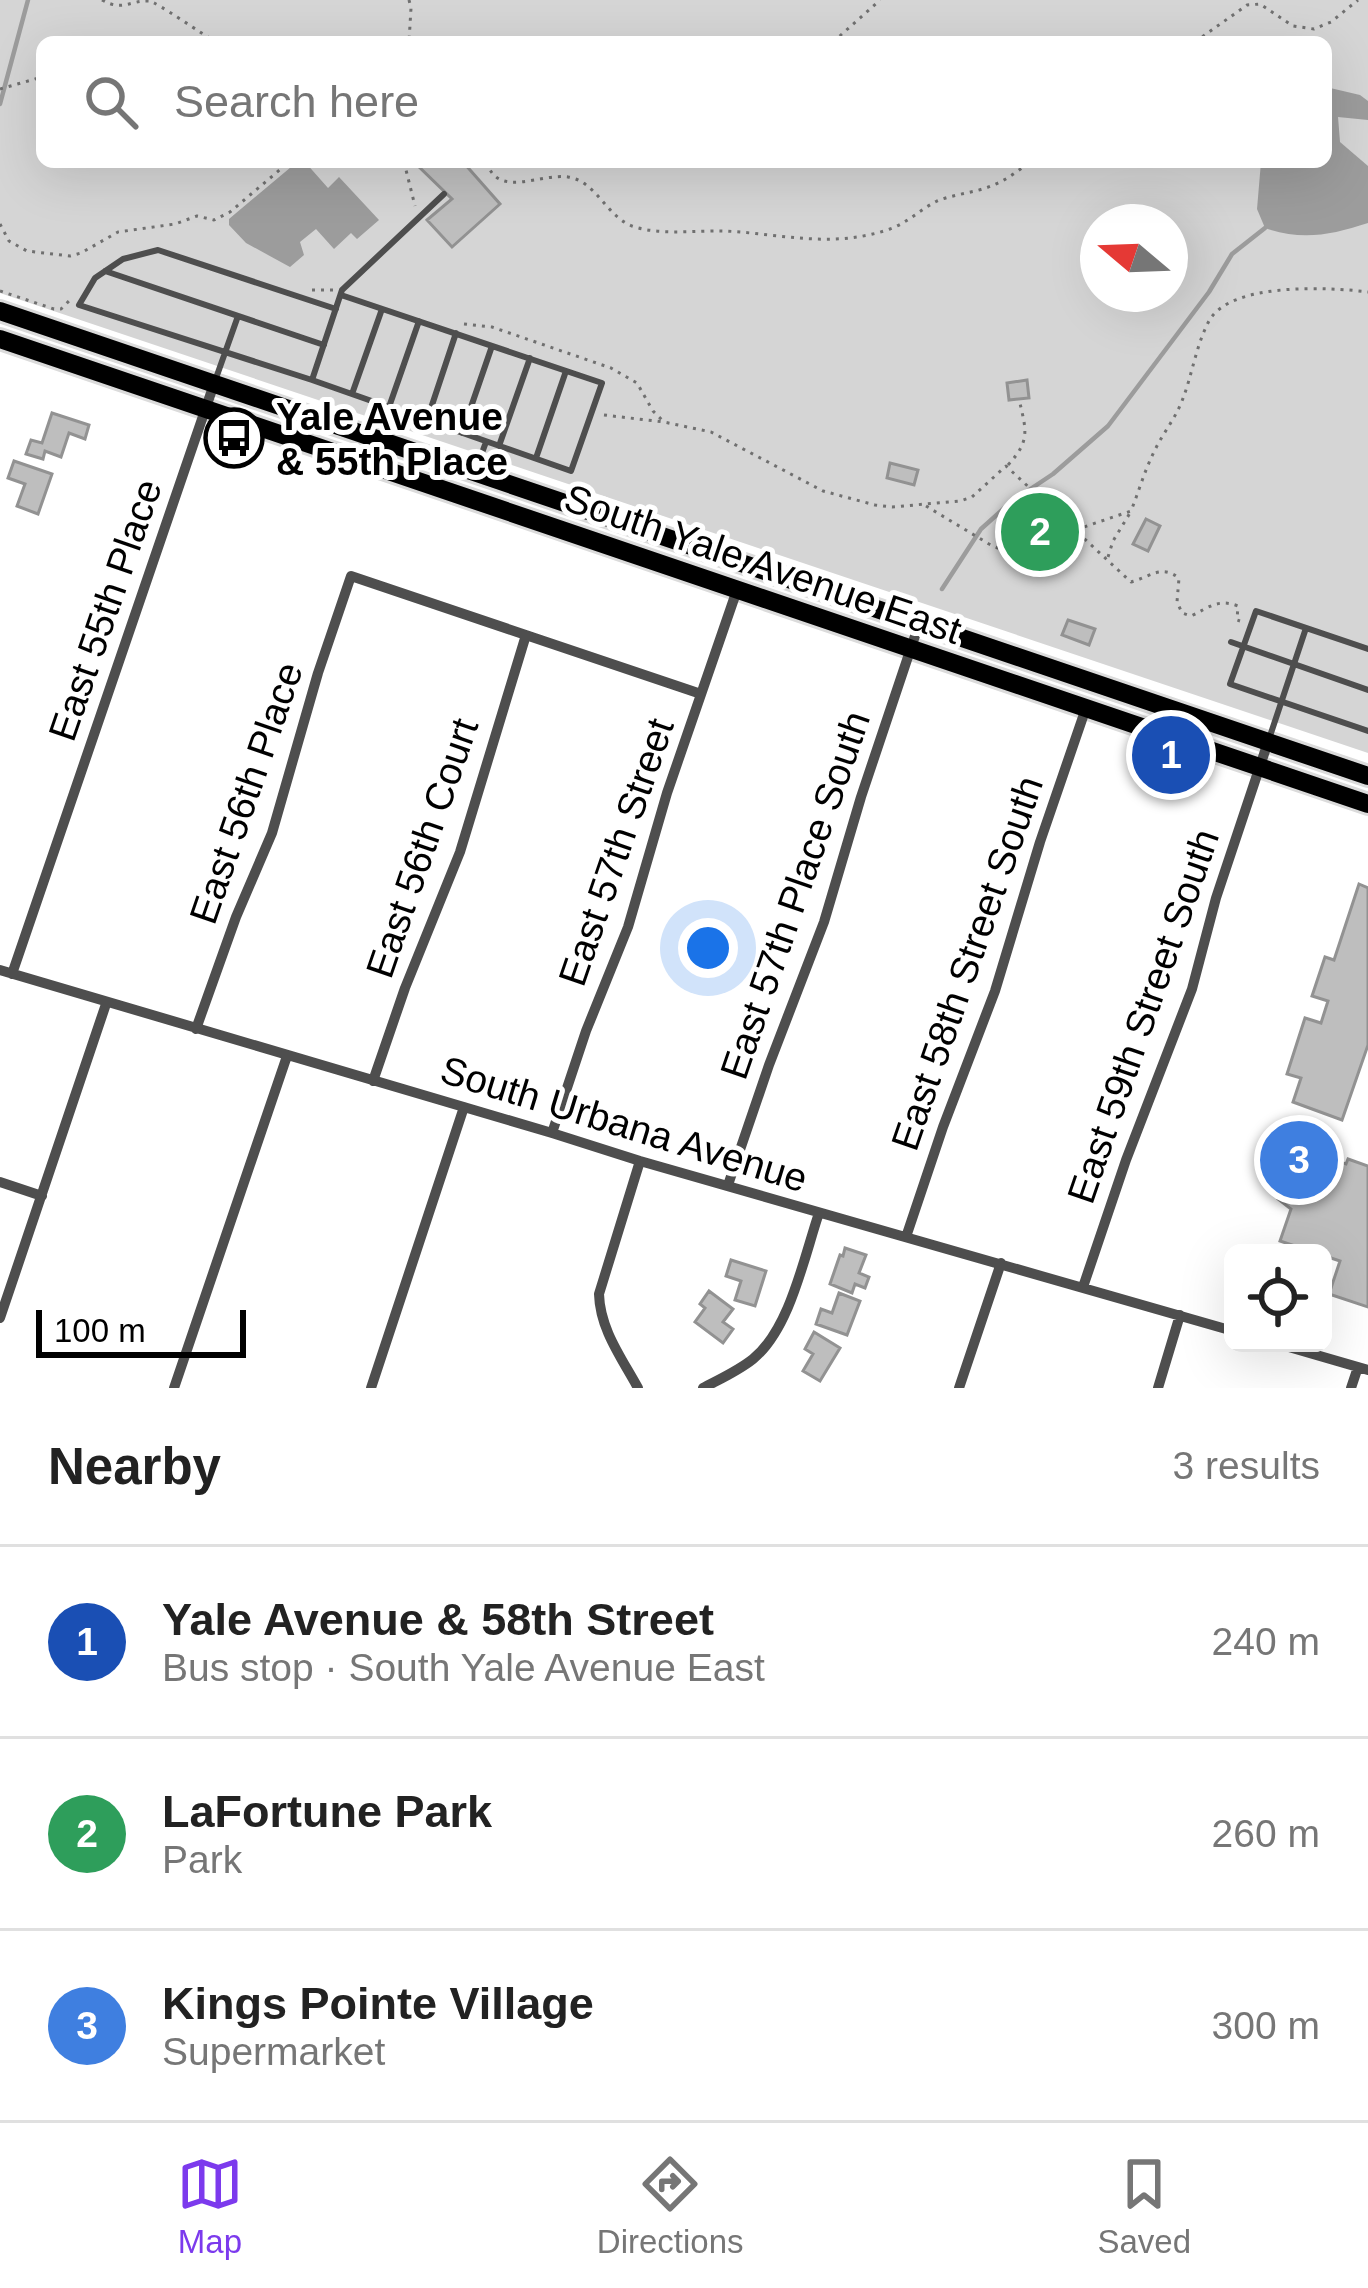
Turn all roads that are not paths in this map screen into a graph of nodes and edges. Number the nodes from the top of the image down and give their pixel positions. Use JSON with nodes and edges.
{"nodes":[{"id":1,"x":444,"y":194,"type":"dead end"},
{"id":2,"x":106,"y":271,"type":"junction"},
{"id":3,"x":341,"y":295,"type":"junction"},
{"id":4,"x":382,"y":309,"type":"junction"},
{"id":5,"x":336,"y":310,"type":"junction"},
{"id":6,"x":0,"y":311,"type":"edge"},
{"id":7,"x":238,"y":316,"type":"junction"},
{"id":8,"x":418,"y":321,"type":"junction"},
{"id":9,"x":456,"y":334,"type":"junction"},
{"id":10,"x":0,"y":339,"type":"edge"},
{"id":11,"x":324,"y":345,"type":"junction"},
{"id":12,"x":492,"y":346,"type":"junction"},
{"id":13,"x":225,"y":351,"type":"junction"},
{"id":14,"x":530,"y":358,"type":"junction"},
{"id":15,"x":566,"y":370,"type":"junction"},
{"id":16,"x":312,"y":380,"type":"junction"},
{"id":17,"x":214,"y":384,"type":"junction"},
{"id":18,"x":352,"y":394,"type":"junction"},
{"id":19,"x":389,"y":407,"type":"junction"},
{"id":20,"x":205,"y":409,"type":"junction"},
{"id":21,"x":427,"y":420,"type":"junction"},
{"id":22,"x":462,"y":433,"type":"junction"},
{"id":23,"x":486,"y":441,"type":"junction"},
{"id":24,"x":499,"y":446,"type":"junction"},
{"id":25,"x":536,"y":458,"type":"junction"},
{"id":26,"x":475,"y":473,"type":"junction"},
{"id":27,"x":736,"y":590,"type":"junction"},
{"id":28,"x":919,"y":624,"type":"junction"},
{"id":29,"x":1306,"y":628,"type":"junction"},
{"id":30,"x":526,"y":635,"type":"junction"},
{"id":31,"x":1231,"y":643,"type":"dead end"},
{"id":32,"x":1243,"y":646,"type":"junction"},
{"id":33,"x":911,"y":649,"type":"junction"},
{"id":34,"x":1368,"y":649,"type":"edge"},
{"id":35,"x":1293,"y":664,"type":"junction"},
{"id":36,"x":1368,"y":690,"type":"edge"},
{"id":37,"x":701,"y":694,"type":"junction"},
{"id":38,"x":1281,"y":701,"type":"junction"},
{"id":39,"x":1086,"y":708,"type":"junction"},
{"id":40,"x":1368,"y":731,"type":"edge"},
{"id":41,"x":1268,"y":742,"type":"junction"},
{"id":42,"x":1260,"y":768,"type":"junction"},
{"id":43,"x":1368,"y":776,"type":"edge"},
{"id":44,"x":1368,"y":804,"type":"edge"},
{"id":45,"x":6,"y":972,"type":"edge"},
{"id":46,"x":106,"y":1004,"type":"junction"},
{"id":47,"x":196,"y":1029,"type":"junction"},
{"id":48,"x":286,"y":1056,"type":"junction"},
{"id":49,"x":374,"y":1081,"type":"junction"},
{"id":50,"x":464,"y":1107,"type":"junction"},
{"id":51,"x":552,"y":1132,"type":"junction"},
{"id":52,"x":640,"y":1161,"type":"junction"},
{"id":53,"x":0,"y":1182,"type":"edge"},
{"id":54,"x":728,"y":1185,"type":"junction"},
{"id":55,"x":42,"y":1196,"type":"junction"},
{"id":56,"x":820,"y":1213,"type":"junction"},
{"id":57,"x":906,"y":1237,"type":"junction"},
{"id":58,"x":1001,"y":1263,"type":"junction"},
{"id":59,"x":1083,"y":1287,"type":"junction"},
{"id":60,"x":1180,"y":1316,"type":"junction"},
{"id":61,"x":0,"y":1318,"type":"edge"},
{"id":62,"x":1224,"y":1328,"type":"edge"},
{"id":63,"x":1305,"y":1352,"type":"edge"},
{"id":64,"x":1363,"y":1369,"type":"edge"},
{"id":65,"x":174,"y":1388,"type":"edge"},
{"id":66,"x":370,"y":1388,"type":"edge"},
{"id":67,"x":638,"y":1388,"type":"edge"},
{"id":68,"x":704,"y":1388,"type":"edge"},
{"id":69,"x":959,"y":1388,"type":"edge"},
{"id":70,"x":1158,"y":1388,"type":"edge"},
{"id":71,"x":1351,"y":1388,"type":"edge"}],
"edges":[{"from":1,"to":3,"type":"lane"},
{"from":2,"to":5,"type":"lane"},
{"from":2,"to":7,"type":"lane"},
{"from":2,"to":13,"type":"lane"},
{"from":3,"to":4,"type":"lane"},
{"from":3,"to":5,"type":"lane"},
{"from":4,"to":8,"type":"lane"},
{"from":4,"to":18,"type":"lane"},
{"from":5,"to":11,"type":"lane"},
{"from":6,"to":17,"type":"main road","name":"South Yale Avenue East"},
{"from":7,"to":11,"type":"lane"},
{"from":7,"to":13,"type":"lane","name":"East 55th Place"},
{"from":8,"to":9,"type":"lane"},
{"from":8,"to":19,"type":"lane"},
{"from":9,"to":12,"type":"lane"},
{"from":9,"to":21,"type":"lane"},
{"from":10,"to":20,"type":"main road","name":"South Yale Avenue East"},
{"from":11,"to":16,"type":"lane"},
{"from":12,"to":14,"type":"lane"},
{"from":12,"to":22,"type":"lane"},
{"from":13,"to":16,"type":"lane"},
{"from":13,"to":17,"type":"lane","name":"East 55th Place"},
{"from":14,"to":15,"type":"lane"},
{"from":14,"to":24,"type":"lane"},
{"from":15,"to":25,"type":"lane"},
{"from":15,"to":25,"type":"lane"},
{"from":16,"to":18,"type":"lane"},
{"from":17,"to":20,"type":"street","name":"East 55th Place"},
{"from":17,"to":26,"type":"main road","name":"South Yale Avenue East"},
{"from":18,"to":19,"type":"lane"},
{"from":19,"to":21,"type":"lane"},
{"from":20,"to":27,"type":"main road","name":"South Yale Avenue East"},
{"from":20,"to":45,"type":"street","name":"East 55th Place"},
{"from":21,"to":22,"type":"lane"},
{"from":22,"to":23,"type":"lane"},
{"from":23,"to":24,"type":"lane"},
{"from":23,"to":26,"type":"lane"},
{"from":24,"to":25,"type":"lane"},
{"from":26,"to":28,"type":"main road","name":"South Yale Avenue East"},
{"from":27,"to":33,"type":"main road","name":"South Yale Avenue East"},
{"from":27,"to":37,"type":"street","name":"East 57th Street"},
{"from":28,"to":33,"type":"street","name":"East 57th Place South"},
{"from":28,"to":41,"type":"main road","name":"South Yale Avenue East"},
{"from":29,"to":32,"type":"lane"},
{"from":29,"to":34,"type":"lane"},
{"from":29,"to":35,"type":"lane","name":"East 59th Street South"},
{"from":30,"to":37,"type":"street"},
{"from":30,"to":47,"type":"street","name":"East 56th Place"},
{"from":30,"to":49,"type":"street","name":"East 56th Court"},
{"from":31,"to":32,"type":"lane"},
{"from":32,"to":35,"type":"lane"},
{"from":32,"to":38,"type":"lane"},
{"from":33,"to":39,"type":"main road","name":"South Yale Avenue East"},
{"from":33,"to":54,"type":"street","name":"East 57th Place South"},
{"from":35,"to":36,"type":"lane"},
{"from":35,"to":38,"type":"lane","name":"East 59th Street South"},
{"from":37,"to":51,"type":"street","name":"East 57th Street"},
{"from":38,"to":40,"type":"lane"},
{"from":38,"to":41,"type":"lane","name":"East 59th Street South"},
{"from":39,"to":42,"type":"main road","name":"South Yale Avenue East"},
{"from":39,"to":57,"type":"street","name":"East 58th Street South"},
{"from":41,"to":42,"type":"street","name":"East 59th Street South"},
{"from":41,"to":43,"type":"main road","name":"South Yale Avenue East"},
{"from":42,"to":44,"type":"main road","name":"South Yale Avenue East"},
{"from":42,"to":59,"type":"street","name":"East 59th Street South"},
{"from":45,"to":46,"type":"street","name":"South Urbana Avenue"},
{"from":46,"to":47,"type":"street","name":"South Urbana Avenue"},
{"from":46,"to":55,"type":"street"},
{"from":47,"to":48,"type":"street","name":"South Urbana Avenue"},
{"from":48,"to":49,"type":"street","name":"South Urbana Avenue"},
{"from":48,"to":65,"type":"street"},
{"from":49,"to":50,"type":"street","name":"South Urbana Avenue"},
{"from":50,"to":51,"type":"street","name":"South Urbana Avenue"},
{"from":50,"to":66,"type":"street"},
{"from":51,"to":52,"type":"street","name":"South Urbana Avenue"},
{"from":52,"to":54,"type":"street","name":"South Urbana Avenue"},
{"from":52,"to":67,"type":"street"},
{"from":53,"to":55,"type":"street"},
{"from":54,"to":56,"type":"street","name":"South Urbana Avenue"},
{"from":55,"to":61,"type":"street"},
{"from":56,"to":57,"type":"street","name":"South Urbana Avenue"},
{"from":56,"to":68,"type":"street"},
{"from":57,"to":58,"type":"street","name":"South Urbana Avenue"},
{"from":58,"to":59,"type":"street","name":"South Urbana Avenue"},
{"from":58,"to":69,"type":"street"},
{"from":59,"to":60,"type":"street","name":"South Urbana Avenue"},
{"from":60,"to":62,"type":"street","name":"South Urbana Avenue"},
{"from":60,"to":70,"type":"street"},
{"from":63,"to":64,"type":"street"},
{"from":64,"to":71,"type":"street"}]}
